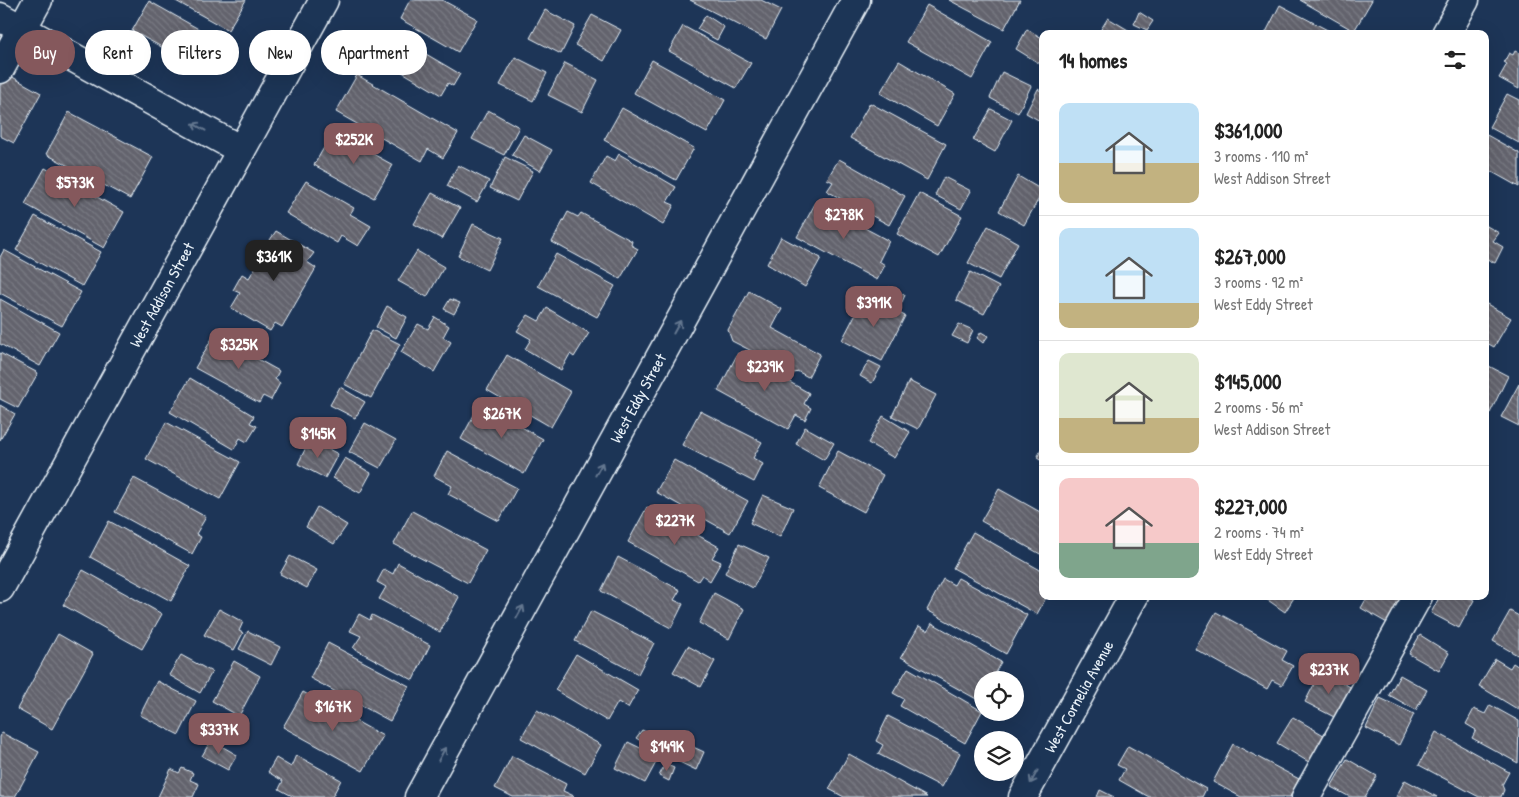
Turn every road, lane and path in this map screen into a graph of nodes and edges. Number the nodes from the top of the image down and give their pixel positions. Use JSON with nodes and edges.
{"nodes":[{"id":1,"x":38,"y":0,"type":"edge"},
{"id":2,"x":324,"y":0,"type":"edge"},
{"id":3,"x":856,"y":0,"type":"edge"},
{"id":4,"x":1465,"y":0,"type":"edge"},
{"id":5,"x":11,"y":23,"type":"edge"},
{"id":6,"x":1448,"y":30,"type":"edge"},
{"id":7,"x":0,"y":69,"type":"edge"},
{"id":8,"x":241,"y":150,"type":"junction"},
{"id":9,"x":0,"y":588,"type":"edge"},
{"id":10,"x":1132,"y":600,"type":"edge"},
{"id":11,"x":1416,"y":600,"type":"edge"},
{"id":12,"x":419,"y":797,"type":"edge"},
{"id":13,"x":1023,"y":797,"type":"edge"},
{"id":14,"x":1306,"y":797,"type":"edge"}],
"edges":[{"from":1,"to":5,"type":"street"},
{"from":2,"to":8,"type":"street","name":"West Addison Street"},
{"from":12,"to":3,"type":"street","name":"West Eddy Street","one_way":true},
{"from":4,"to":6,"type":"street"},
{"from":5,"to":7,"type":"street"},
{"from":8,"to":5,"type":"street","one_way":true},
{"from":8,"to":9,"type":"street","name":"West Addison Street"},
{"from":10,"to":13,"type":"street","name":"West Cornelia Avenue","one_way":true},
{"from":11,"to":14,"type":"street"}]}
